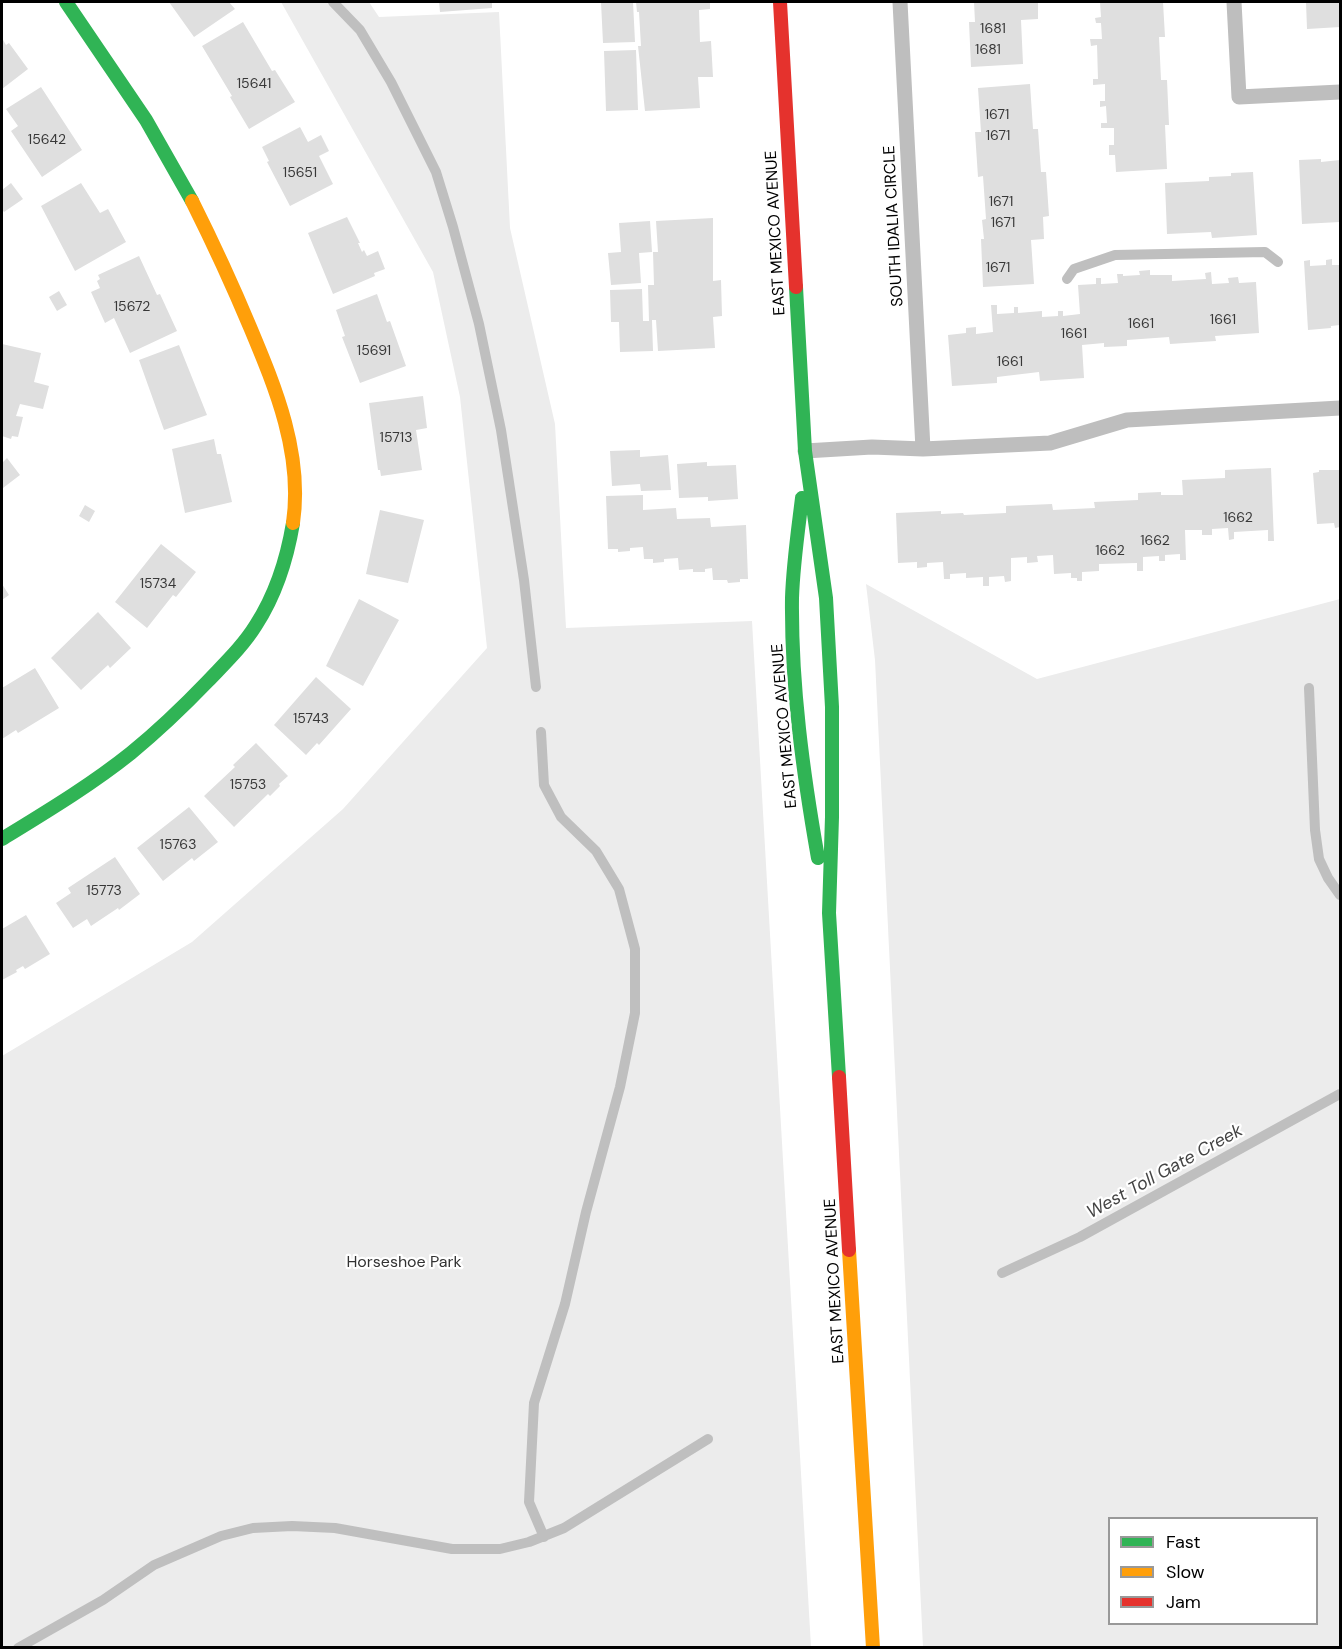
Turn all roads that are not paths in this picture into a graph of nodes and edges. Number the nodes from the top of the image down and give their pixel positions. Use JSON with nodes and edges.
{"nodes":[{"id":1,"x":66,"y":2,"type":"edge"},
{"id":2,"x":780,"y":2,"type":"edge"},
{"id":3,"x":900,"y":2,"type":"edge"},
{"id":4,"x":1234,"y":2,"type":"edge"},
{"id":5,"x":1341,"y":92,"type":"edge"},
{"id":6,"x":1341,"y":408,"type":"edge"},
{"id":7,"x":923,"y":449,"type":"junction"},
{"id":8,"x":806,"y":457,"type":"junction"},
{"id":9,"x":2,"y":838,"type":"edge"},
{"id":10,"x":829,"y":913,"type":"junction"},
{"id":11,"x":873,"y":1647,"type":"edge"}],
"edges":[{"from":1,"to":9,"type":"street"},
{"from":2,"to":8,"type":"street","name":"EAST MEXICO AVENUE"},
{"from":3,"to":7,"type":"lane","name":"SOUTH IDALIA CIRCLE"},
{"from":4,"to":5,"type":"lane"},
{"from":6,"to":7,"type":"lane"},
{"from":7,"to":8,"type":"lane"},
{"from":8,"to":10,"type":"street","name":"EAST MEXICO AVENUE"},
{"from":8,"to":10,"type":"street","name":"EAST MEXICO AVENUE"},
{"from":10,"to":11,"type":"street","name":"EAST MEXICO AVENUE"}]}
